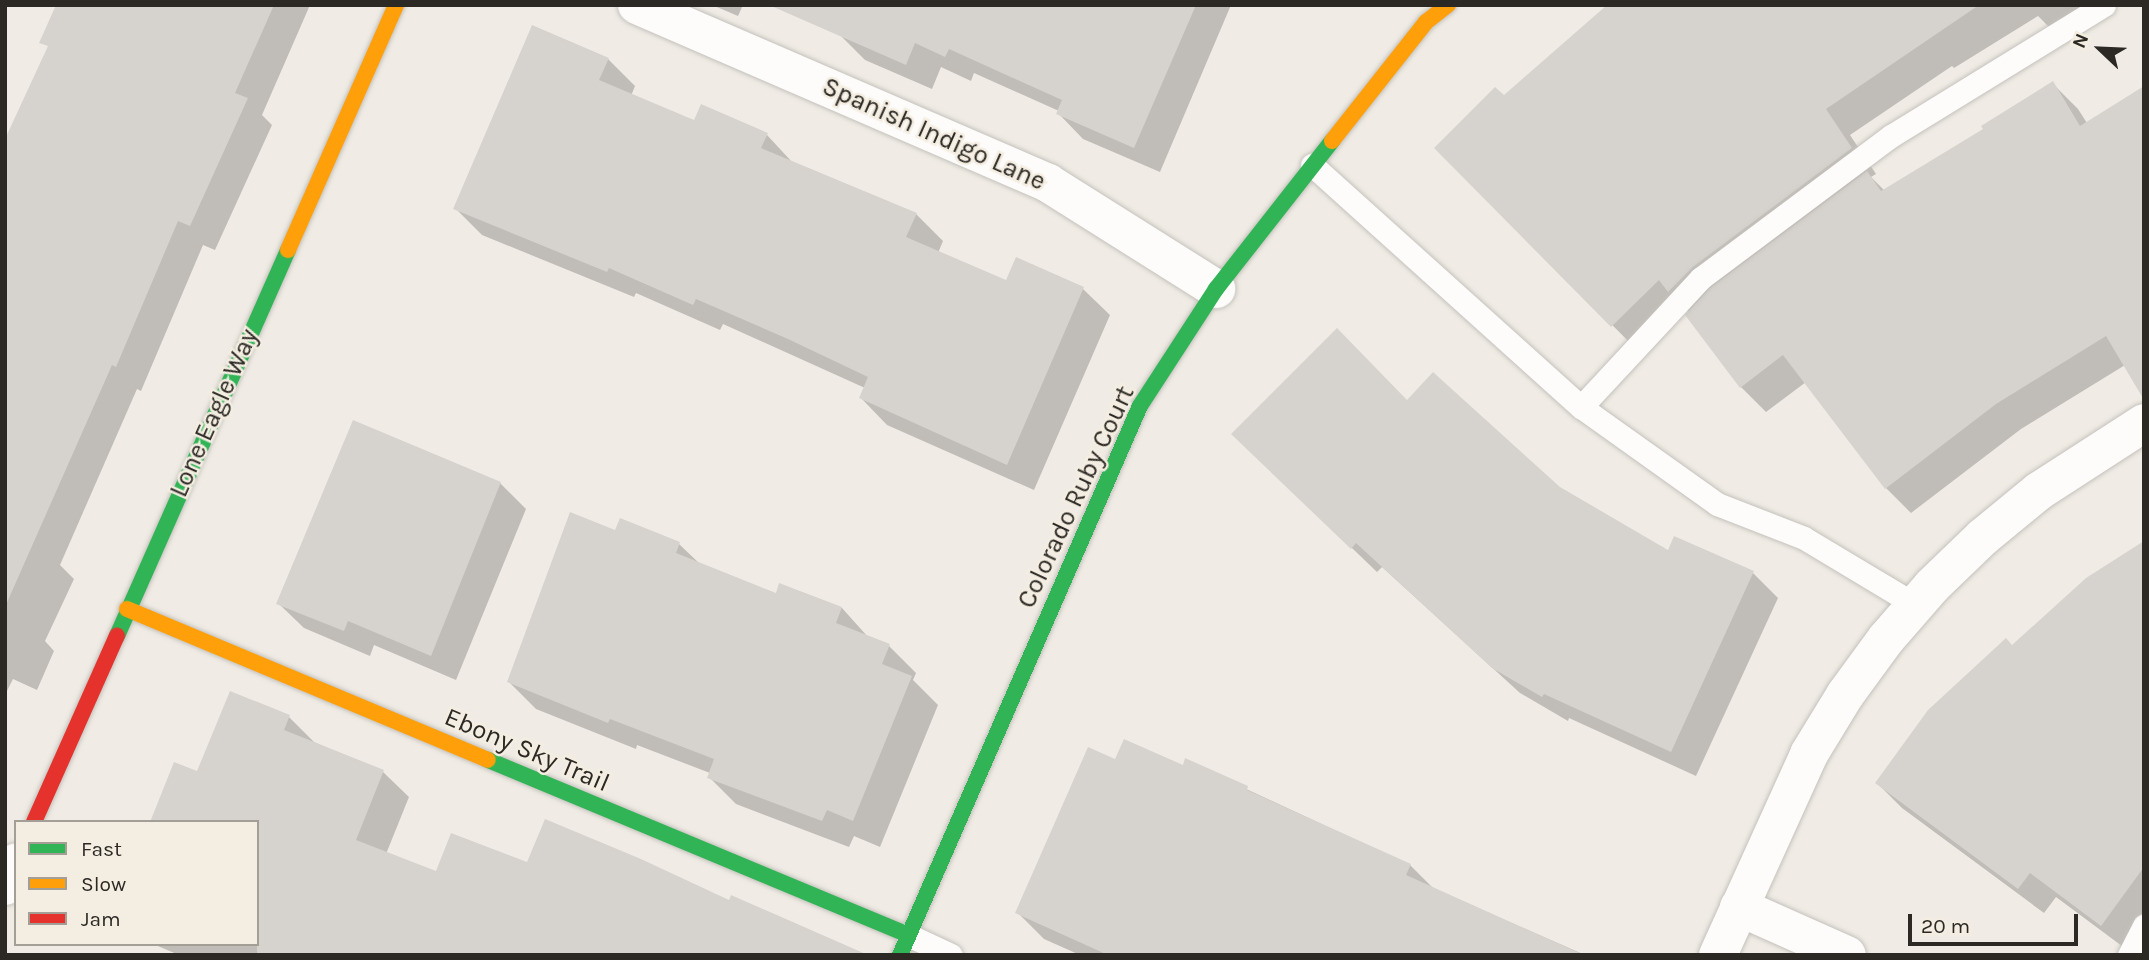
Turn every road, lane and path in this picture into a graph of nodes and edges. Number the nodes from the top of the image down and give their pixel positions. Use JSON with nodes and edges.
{"nodes":[{"id":1,"x":396,"y":5,"type":"edge"},
{"id":2,"x":638,"y":5,"type":"edge"},
{"id":3,"x":2104,"y":5,"type":"edge"},
{"id":4,"x":1428,"y":11,"type":"edge"},
{"id":5,"x":1312,"y":165,"type":"junction"},
{"id":6,"x":1216,"y":289,"type":"junction"},
{"id":7,"x":1581,"y":407,"type":"junction"},
{"id":8,"x":2144,"y":423,"type":"edge"},
{"id":9,"x":1916,"y":605,"type":"junction"},
{"id":10,"x":127,"y":609,"type":"junction"},
{"id":11,"x":35,"y":820,"type":"edge"},
{"id":12,"x":14,"y":866,"type":"edge"},
{"id":13,"x":5,"y":886,"type":"edge"},
{"id":14,"x":1739,"y":907,"type":"junction"},
{"id":15,"x":2144,"y":926,"type":"edge"},
{"id":16,"x":904,"y":945,"type":"edge"},
{"id":17,"x":951,"y":955,"type":"edge"},
{"id":18,"x":1718,"y":955,"type":"edge"},
{"id":19,"x":1847,"y":955,"type":"edge"},
{"id":20,"x":2129,"y":955,"type":"edge"}],
"edges":[{"from":1,"to":10,"type":"street","name":"Lone Eagle Way"},
{"from":2,"to":6,"type":"street","name":"Spanish Indigo Lane"},
{"from":3,"to":7,"type":"lane"},
{"from":4,"to":5,"type":"street","name":"Colorado Ruby Court"},
{"from":5,"to":6,"type":"street","name":"Colorado Ruby Court"},
{"from":5,"to":7,"type":"lane"},
{"from":6,"to":16,"type":"street","name":"Colorado Ruby Court"},
{"from":7,"to":9,"type":"lane"},
{"from":8,"to":9,"type":"street"},
{"from":9,"to":14,"type":"street"},
{"from":10,"to":11,"type":"street","name":"Lone Eagle Way"},
{"from":10,"to":16,"type":"street","name":"Ebony Sky Trail"},
{"from":12,"to":13,"type":"street"},
{"from":14,"to":18,"type":"street"},
{"from":14,"to":19,"type":"street"},
{"from":15,"to":20,"type":"lane"},
{"from":16,"to":17,"type":"lane"}]}
